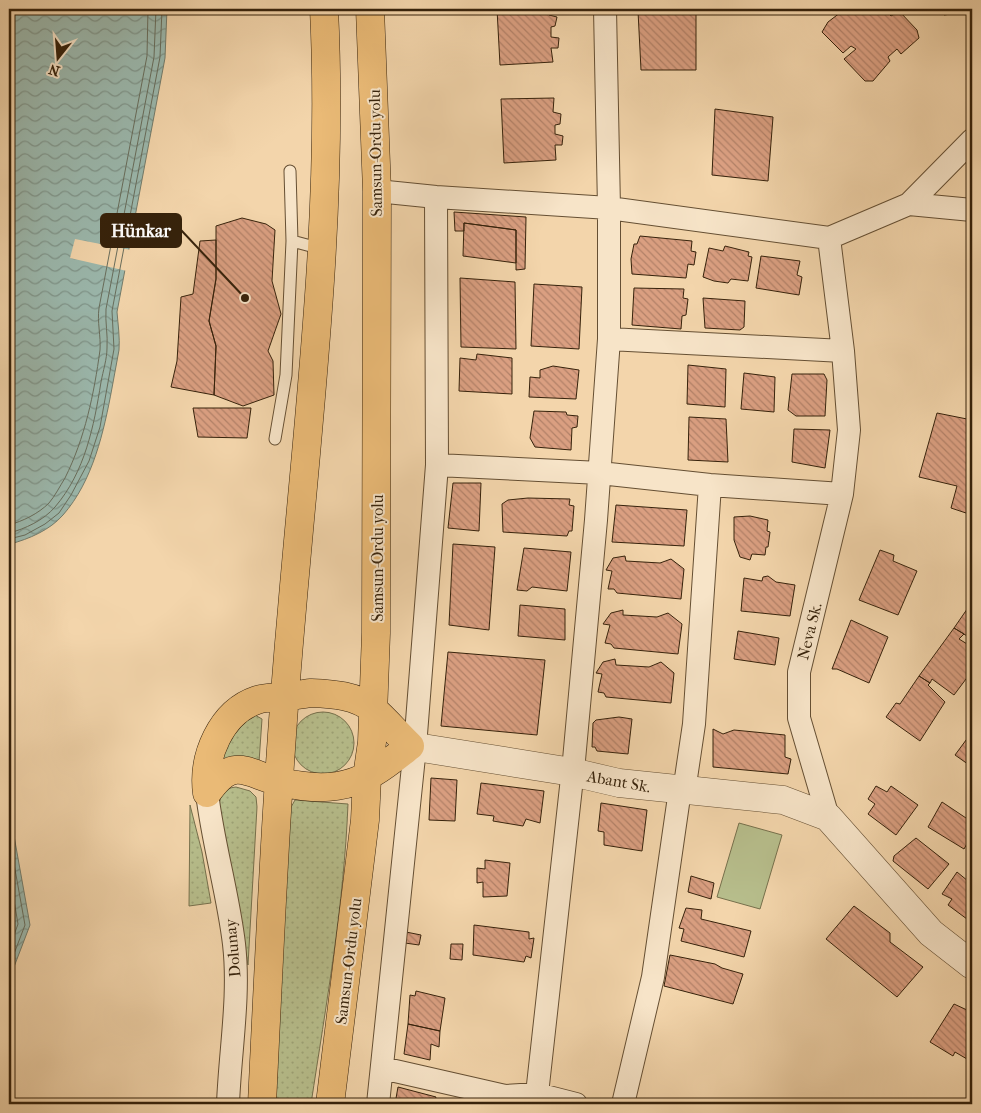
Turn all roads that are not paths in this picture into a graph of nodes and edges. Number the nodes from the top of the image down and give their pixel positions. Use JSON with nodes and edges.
{"nodes":[{"id":1,"x":324,"y":9,"type":"edge"},
{"id":2,"x":370,"y":9,"type":"edge"},
{"id":3,"x":604,"y":9,"type":"edge"},
{"id":4,"x":972,"y":140,"type":"edge"},
{"id":5,"x":290,"y":171,"type":"dead end"},
{"id":6,"x":377,"y":191,"type":"junction"},
{"id":7,"x":436,"y":197,"type":"junction"},
{"id":8,"x":909,"y":204,"type":"junction"},
{"id":9,"x":609,"y":208,"type":"junction"},
{"id":10,"x":972,"y":210,"type":"edge"},
{"id":11,"x":829,"y":238,"type":"junction"},
{"id":12,"x":292,"y":241,"type":"junction"},
{"id":13,"x":322,"y":249,"type":"junction"},
{"id":14,"x":609,"y":338,"type":"junction"},
{"id":15,"x":843,"y":352,"type":"junction"},
{"id":16,"x":275,"y":439,"type":"dead end"},
{"id":17,"x":437,"y":465,"type":"junction"},
{"id":18,"x":600,"y":473,"type":"junction"},
{"id":19,"x":710,"y":485,"type":"junction"},
{"id":20,"x":842,"y":494,"type":"junction"},
{"id":21,"x":284,"y":697,"type":"junction"},
{"id":22,"x":373,"y":709,"type":"junction"},
{"id":23,"x":412,"y":746,"type":"junction"},
{"id":24,"x":572,"y":772,"type":"junction"},
{"id":25,"x":366,"y":777,"type":"junction"},
{"id":26,"x":279,"y":782,"type":"junction"},
{"id":27,"x":680,"y":790,"type":"junction"},
{"id":28,"x":207,"y":793,"type":"junction"},
{"id":29,"x":828,"y":817,"type":"junction"},
{"id":30,"x":972,"y":964,"type":"edge"},
{"id":31,"x":382,"y":1068,"type":"junction"},
{"id":32,"x":537,"y":1094,"type":"junction"},
{"id":33,"x":228,"y":1104,"type":"edge"},
{"id":34,"x":262,"y":1104,"type":"edge"},
{"id":35,"x":330,"y":1104,"type":"edge"},
{"id":36,"x":378,"y":1104,"type":"edge"},
{"id":37,"x":576,"y":1104,"type":"edge"},
{"id":38,"x":623,"y":1104,"type":"edge"}],
"edges":[{"from":1,"to":13,"type":"highway"},
{"from":2,"to":6,"type":"highway","name":"Samsun-Ordu yolu"},
{"from":3,"to":9,"type":"street"},
{"from":4,"to":8,"type":"street"},
{"from":5,"to":12,"type":"lane"},
{"from":6,"to":7,"type":"street"},
{"from":6,"to":22,"type":"highway","name":"Samsun-Ordu yolu"},
{"from":7,"to":9,"type":"street"},
{"from":7,"to":17,"type":"street"},
{"from":8,"to":10,"type":"street"},
{"from":8,"to":11,"type":"street"},
{"from":9,"to":11,"type":"street"},
{"from":9,"to":14,"type":"street"},
{"from":11,"to":15,"type":"street","name":"Neva Sk."},
{"from":12,"to":13,"type":"lane"},
{"from":12,"to":16,"type":"lane"},
{"from":13,"to":21,"type":"highway"},
{"from":14,"to":15,"type":"street"},
{"from":14,"to":18,"type":"street"},
{"from":15,"to":20,"type":"street","name":"Neva Sk."},
{"from":17,"to":18,"type":"street"},
{"from":17,"to":23,"type":"street"},
{"from":18,"to":19,"type":"street"},
{"from":18,"to":24,"type":"street"},
{"from":19,"to":20,"type":"street"},
{"from":19,"to":27,"type":"street"},
{"from":20,"to":29,"type":"street","name":"Neva Sk."},
{"from":21,"to":22,"type":"highway"},
{"from":21,"to":26,"type":"highway"},
{"from":21,"to":28,"type":"highway"},
{"from":22,"to":23,"type":"highway"},
{"from":22,"to":25,"type":"highway","name":"Samsun-Ordu yolu"},
{"from":23,"to":24,"type":"street","name":"Abant Sk."},
{"from":23,"to":25,"type":"highway"},
{"from":23,"to":31,"type":"street"},
{"from":24,"to":27,"type":"street","name":"Abant Sk."},
{"from":24,"to":32,"type":"street"},
{"from":25,"to":26,"type":"highway"},
{"from":25,"to":35,"type":"highway","name":"Samsun-Ordu yolu"},
{"from":26,"to":28,"type":"highway"},
{"from":26,"to":34,"type":"highway"},
{"from":27,"to":29,"type":"street","name":"Abant Sk."},
{"from":27,"to":38,"type":"street"},
{"from":28,"to":33,"type":"street","name":"Dolunay"},
{"from":29,"to":30,"type":"street","name":"Neva Sk."},
{"from":31,"to":32,"type":"street"},
{"from":31,"to":36,"type":"street"},
{"from":32,"to":37,"type":"street"}]}
